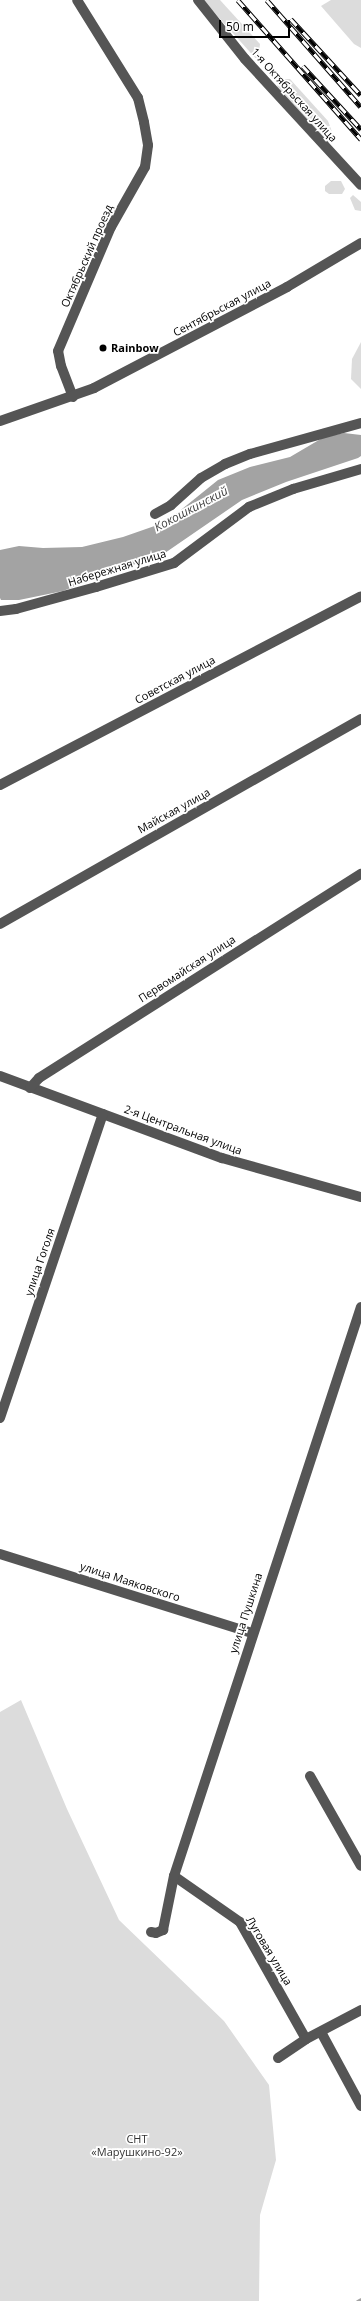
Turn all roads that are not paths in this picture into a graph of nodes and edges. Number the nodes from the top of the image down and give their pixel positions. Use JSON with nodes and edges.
{"nodes":[{"id":1,"x":77,"y":0,"type":"edge"},
{"id":2,"x":198,"y":0,"type":"edge"},
{"id":3,"x":361,"y":185,"type":"edge"},
{"id":4,"x":361,"y":243,"type":"edge"},
{"id":5,"x":73,"y":397,"type":"junction"},
{"id":6,"x":0,"y":421,"type":"edge"},
{"id":7,"x":361,"y":423,"type":"edge"},
{"id":8,"x":361,"y":469,"type":"edge"},
{"id":9,"x":155,"y":514,"type":"dead end"},
{"id":10,"x":361,"y":596,"type":"edge"},
{"id":11,"x":0,"y":611,"type":"edge"},
{"id":12,"x":361,"y":719,"type":"edge"},
{"id":13,"x":0,"y":785,"type":"edge"},
{"id":14,"x":361,"y":874,"type":"edge"},
{"id":15,"x":0,"y":924,"type":"edge"},
{"id":16,"x":0,"y":1076,"type":"edge"},
{"id":17,"x":30,"y":1088,"type":"junction"},
{"id":18,"x":104,"y":1114,"type":"junction"},
{"id":19,"x":361,"y":1197,"type":"edge"},
{"id":20,"x":361,"y":1307,"type":"edge"},
{"id":21,"x":0,"y":1418,"type":"edge"},
{"id":22,"x":0,"y":1554,"type":"edge"},
{"id":23,"x":252,"y":1633,"type":"junction"},
{"id":24,"x":310,"y":1776,"type":"dead end"},
{"id":25,"x":361,"y":1866,"type":"edge"},
{"id":26,"x":174,"y":1876,"type":"junction"},
{"id":27,"x":151,"y":1932,"type":"dead end"},
{"id":28,"x":361,"y":2010,"type":"edge"},
{"id":29,"x":321,"y":2032,"type":"junction"},
{"id":30,"x":306,"y":2039,"type":"junction"},
{"id":31,"x":278,"y":2058,"type":"dead end"},
{"id":32,"x":361,"y":2106,"type":"edge"}],
"edges":[{"from":1,"to":5,"type":"street","name":"Октябрьский проезд"},
{"from":2,"to":3,"type":"street","name":"1-я Октябрьская улица"},
{"from":4,"to":5,"type":"street","name":"Сентябрьская улица"},
{"from":5,"to":6,"type":"street","name":"Сентябрьская улица"},
{"from":7,"to":9,"type":"street"},
{"from":8,"to":11,"type":"street","name":"Набережная улица"},
{"from":10,"to":13,"type":"street","name":"Советская улица"},
{"from":12,"to":15,"type":"street","name":"Майская улица"},
{"from":14,"to":17,"type":"street","name":"Первомайская улица"},
{"from":16,"to":17,"type":"street","name":"2-я Центральная улица"},
{"from":17,"to":18,"type":"street","name":"2-я Центральная улица"},
{"from":18,"to":19,"type":"street","name":"2-я Центральная улица"},
{"from":18,"to":21,"type":"street","name":"улица Гоголя"},
{"from":20,"to":23,"type":"street","name":"улица Пушкина"},
{"from":22,"to":23,"type":"street","name":"улица Маяковского"},
{"from":23,"to":26,"type":"street","name":"улица Пушкина"},
{"from":24,"to":25,"type":"street"},
{"from":26,"to":27,"type":"street","name":"улица Пушкина"},
{"from":26,"to":30,"type":"street","name":"Луговая улица"},
{"from":28,"to":29,"type":"street"},
{"from":29,"to":30,"type":"street"},
{"from":29,"to":32,"type":"street"},
{"from":30,"to":31,"type":"street"}]}
